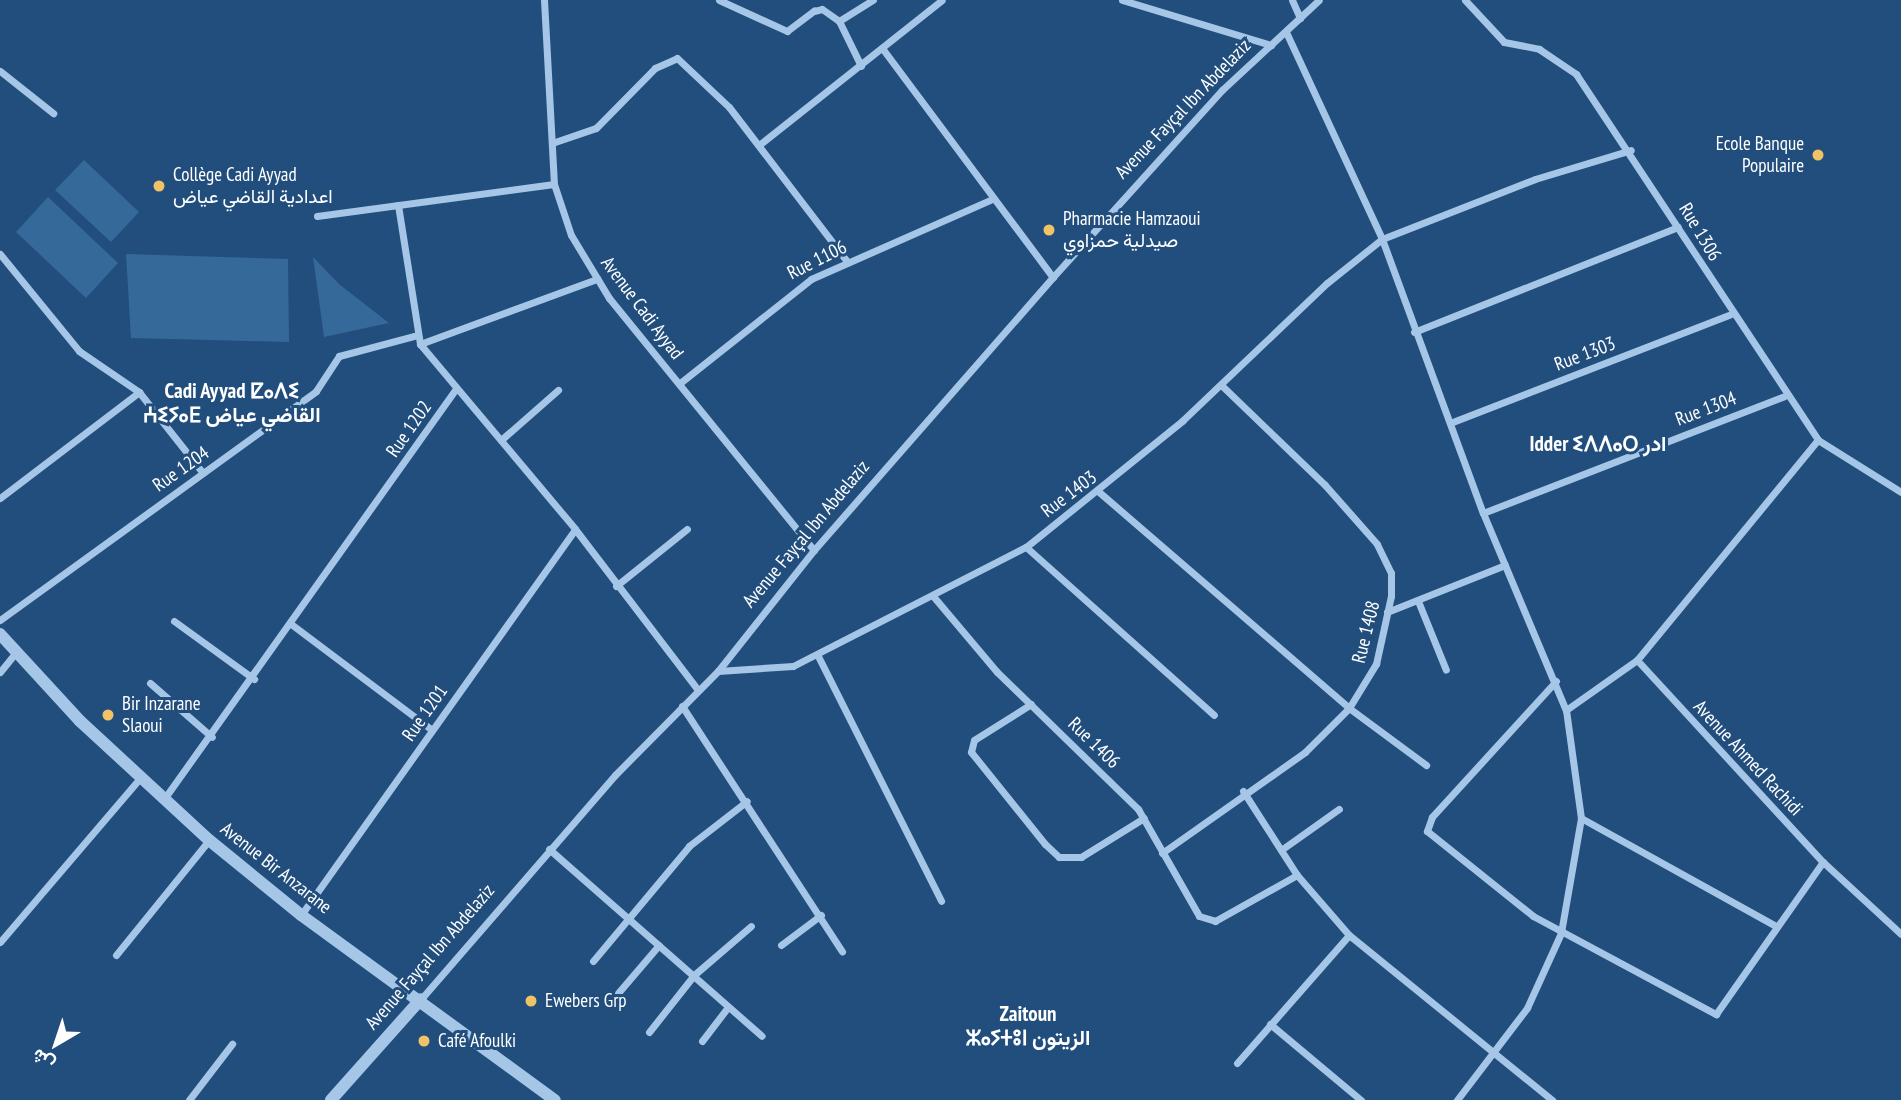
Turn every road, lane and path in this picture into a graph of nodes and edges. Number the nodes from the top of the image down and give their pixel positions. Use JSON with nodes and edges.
{"nodes":[{"id":1,"x":544,"y":0,"type":"edge"},
{"id":2,"x":719,"y":0,"type":"edge"},
{"id":3,"x":873,"y":0,"type":"edge"},
{"id":4,"x":942,"y":0,"type":"edge"},
{"id":5,"x":1122,"y":0,"type":"edge"},
{"id":6,"x":1292,"y":0,"type":"edge"},
{"id":7,"x":1319,"y":0,"type":"edge"},
{"id":8,"x":1465,"y":0,"type":"edge"},
{"id":9,"x":1300,"y":18,"type":"junction"},
{"id":10,"x":839,"y":21,"type":"junction"},
{"id":11,"x":1286,"y":32,"type":"junction"},
{"id":12,"x":1271,"y":45,"type":"junction"},
{"id":13,"x":882,"y":48,"type":"junction"},
{"id":14,"x":861,"y":66,"type":"junction"},
{"id":15,"x":0,"y":71,"type":"edge"},
{"id":16,"x":53,"y":113,"type":"dead end"},
{"id":17,"x":552,"y":143,"type":"junction"},
{"id":18,"x":759,"y":145,"type":"junction"},
{"id":19,"x":1631,"y":150,"type":"junction"},
{"id":20,"x":554,"y":184,"type":"junction"},
{"id":21,"x":990,"y":200,"type":"junction"},
{"id":22,"x":398,"y":205,"type":"junction"},
{"id":23,"x":317,"y":216,"type":"dead end"},
{"id":24,"x":1678,"y":227,"type":"junction"},
{"id":25,"x":1382,"y":239,"type":"junction"},
{"id":26,"x":0,"y":254,"type":"edge"},
{"id":27,"x":846,"y":260,"type":"junction"},
{"id":28,"x":1053,"y":277,"type":"junction"},
{"id":29,"x":597,"y":279,"type":"junction"},
{"id":30,"x":1731,"y":314,"type":"junction"},
{"id":31,"x":1414,"y":332,"type":"junction"},
{"id":32,"x":414,"y":335,"type":"junction"},
{"id":33,"x":420,"y":344,"type":"junction"},
{"id":34,"x":680,"y":383,"type":"junction"},
{"id":35,"x":1222,"y":386,"type":"junction"},
{"id":36,"x":455,"y":390,"type":"junction"},
{"id":37,"x":558,"y":390,"type":"dead end"},
{"id":38,"x":139,"y":392,"type":"junction"},
{"id":39,"x":1784,"y":396,"type":"junction"},
{"id":40,"x":1450,"y":423,"type":"junction"},
{"id":41,"x":501,"y":440,"type":"junction"},
{"id":42,"x":1818,"y":440,"type":"junction"},
{"id":43,"x":203,"y":473,"type":"junction"},
{"id":44,"x":1099,"y":492,"type":"junction"},
{"id":45,"x":1901,"y":492,"type":"edge"},
{"id":46,"x":0,"y":498,"type":"edge"},
{"id":47,"x":1483,"y":513,"type":"junction"},
{"id":48,"x":575,"y":529,"type":"junction"},
{"id":49,"x":687,"y":529,"type":"dead end"},
{"id":50,"x":1026,"y":547,"type":"junction"},
{"id":51,"x":814,"y":550,"type":"junction"},
{"id":52,"x":1504,"y":565,"type":"junction"},
{"id":53,"x":616,"y":586,"type":"junction"},
{"id":54,"x":933,"y":596,"type":"junction"},
{"id":55,"x":1418,"y":601,"type":"junction"},
{"id":56,"x":1387,"y":612,"type":"junction"},
{"id":57,"x":0,"y":620,"type":"edge"},
{"id":58,"x":174,"y":621,"type":"dead end"},
{"id":59,"x":291,"y":624,"type":"junction"},
{"id":60,"x":0,"y":634,"type":"edge"},
{"id":61,"x":16,"y":652,"type":"junction"},
{"id":62,"x":818,"y":656,"type":"junction"},
{"id":63,"x":1637,"y":660,"type":"junction"},
{"id":64,"x":1446,"y":670,"type":"dead end"},
{"id":65,"x":719,"y":671,"type":"junction"},
{"id":66,"x":0,"y":672,"type":"edge"},
{"id":67,"x":254,"y":679,"type":"junction"},
{"id":68,"x":1556,"y":681,"type":"junction"},
{"id":69,"x":150,"y":683,"type":"dead end"},
{"id":70,"x":698,"y":690,"type":"junction"},
{"id":71,"x":1031,"y":704,"type":"junction"},
{"id":72,"x":682,"y":706,"type":"junction"},
{"id":73,"x":1349,"y":708,"type":"junction"},
{"id":74,"x":1566,"y":710,"type":"junction"},
{"id":75,"x":1214,"y":715,"type":"dead end"},
{"id":76,"x":432,"y":730,"type":"junction"},
{"id":77,"x":212,"y":737,"type":"junction"},
{"id":78,"x":1426,"y":765,"type":"dead end"},
{"id":79,"x":140,"y":778,"type":"junction"},
{"id":80,"x":1243,"y":791,"type":"junction"},
{"id":81,"x":164,"y":799,"type":"junction"},
{"id":82,"x":747,"y":801,"type":"junction"},
{"id":83,"x":1339,"y":809,"type":"dead end"},
{"id":84,"x":1144,"y":818,"type":"junction"},
{"id":85,"x":1581,"y":818,"type":"junction"},
{"id":86,"x":209,"y":840,"type":"junction"},
{"id":87,"x":549,"y":849,"type":"junction"},
{"id":88,"x":1281,"y":850,"type":"junction"},
{"id":89,"x":1162,"y":853,"type":"junction"},
{"id":90,"x":1823,"y":862,"type":"junction"},
{"id":91,"x":1297,"y":875,"type":"junction"},
{"id":92,"x":941,"y":901,"type":"dead end"},
{"id":93,"x":301,"y":915,"type":"junction"},
{"id":94,"x":821,"y":915,"type":"junction"},
{"id":95,"x":630,"y":919,"type":"junction"},
{"id":96,"x":751,"y":926,"type":"dead end"},
{"id":97,"x":1776,"y":926,"type":"junction"},
{"id":98,"x":1561,"y":933,"type":"junction"},
{"id":99,"x":1901,"y":934,"type":"edge"},
{"id":100,"x":1349,"y":935,"type":"junction"},
{"id":101,"x":0,"y":942,"type":"edge"},
{"id":102,"x":659,"y":945,"type":"junction"},
{"id":103,"x":781,"y":945,"type":"dead end"},
{"id":104,"x":842,"y":951,"type":"dead end"},
{"id":105,"x":116,"y":955,"type":"dead end"},
{"id":106,"x":593,"y":961,"type":"dead end"},
{"id":107,"x":694,"y":975,"type":"junction"},
{"id":108,"x":421,"y":999,"type":"junction"},
{"id":109,"x":612,"y":1000,"type":"dead end"},
{"id":110,"x":728,"y":1007,"type":"junction"},
{"id":111,"x":1270,"y":1024,"type":"junction"},
{"id":112,"x":649,"y":1032,"type":"dead end"},
{"id":113,"x":762,"y":1036,"type":"dead end"},
{"id":114,"x":702,"y":1041,"type":"dead end"},
{"id":115,"x":232,"y":1044,"type":"dead end"},
{"id":116,"x":1495,"y":1052,"type":"junction"},
{"id":117,"x":1237,"y":1063,"type":"dead end"},
{"id":118,"x":189,"y":1100,"type":"edge"},
{"id":119,"x":331,"y":1100,"type":"edge"},
{"id":120,"x":555,"y":1100,"type":"edge"},
{"id":121,"x":1361,"y":1100,"type":"edge"},
{"id":122,"x":1457,"y":1100,"type":"edge"},
{"id":123,"x":1552,"y":1100,"type":"edge"}],
"edges":[{"from":1,"to":17,"type":"street","name":"Avenue Cadi Ayyad"},
{"from":2,"to":10,"type":"street"},
{"from":3,"to":10,"type":"street"},
{"from":4,"to":13,"type":"street"},
{"from":5,"to":12,"type":"street"},
{"from":6,"to":9,"type":"street"},
{"from":7,"to":9,"type":"street","name":"Avenue Fayçal Ibn Abdelaziz"},
{"from":8,"to":19,"type":"street","name":"Rue 1306"},
{"from":9,"to":11,"type":"street","name":"Avenue Fayçal Ibn Abdelaziz"},
{"from":10,"to":14,"type":"street"},
{"from":11,"to":12,"type":"street","name":"Avenue Fayçal Ibn Abdelaziz"},
{"from":11,"to":25,"type":"street"},
{"from":12,"to":28,"type":"street","name":"Avenue Fayçal Ibn Abdelaziz"},
{"from":13,"to":14,"type":"street"},
{"from":13,"to":21,"type":"street"},
{"from":14,"to":18,"type":"street"},
{"from":15,"to":16,"type":"street"},
{"from":17,"to":18,"type":"street"},
{"from":17,"to":20,"type":"street","name":"Avenue Cadi Ayyad"},
{"from":18,"to":27,"type":"street"},
{"from":19,"to":24,"type":"street","name":"Rue 1306"},
{"from":19,"to":25,"type":"street","name":"Rue 1403"},
{"from":20,"to":22,"type":"street"},
{"from":20,"to":29,"type":"street","name":"Avenue Cadi Ayyad"},
{"from":21,"to":27,"type":"street","name":"Rue 1106"},
{"from":21,"to":28,"type":"street"},
{"from":22,"to":23,"type":"street"},
{"from":22,"to":32,"type":"street"},
{"from":24,"to":30,"type":"street","name":"Rue 1306"},
{"from":24,"to":31,"type":"street"},
{"from":25,"to":31,"type":"street"},
{"from":25,"to":35,"type":"street","name":"Rue 1403"},
{"from":26,"to":38,"type":"street"},
{"from":27,"to":34,"type":"street","name":"Rue 1106"},
{"from":28,"to":51,"type":"street","name":"Avenue Fayçal Ibn Abdelaziz"},
{"from":29,"to":33,"type":"street"},
{"from":29,"to":34,"type":"street","name":"Avenue Cadi Ayyad"},
{"from":30,"to":39,"type":"street","name":"Rue 1306"},
{"from":30,"to":40,"type":"street","name":"Rue 1303"},
{"from":31,"to":40,"type":"street"},
{"from":32,"to":33,"type":"street"},
{"from":32,"to":43,"type":"street","name":"Rue 1204"},
{"from":33,"to":36,"type":"street"},
{"from":34,"to":51,"type":"street","name":"Avenue Cadi Ayyad"},
{"from":35,"to":44,"type":"street","name":"Rue 1403"},
{"from":35,"to":56,"type":"street","name":"Rue 1408"},
{"from":36,"to":41,"type":"street","name":"Rue 1202"},
{"from":36,"to":59,"type":"street","name":"Rue 1202"},
{"from":37,"to":41,"type":"street"},
{"from":38,"to":43,"type":"street"},
{"from":38,"to":46,"type":"street"},
{"from":39,"to":42,"type":"street","name":"Rue 1306"},
{"from":39,"to":47,"type":"street","name":"Rue 1304"},
{"from":40,"to":47,"type":"street"},
{"from":41,"to":48,"type":"street","name":"Rue 1202"},
{"from":42,"to":45,"type":"street","name":"Rue 1306"},
{"from":42,"to":63,"type":"street"},
{"from":43,"to":57,"type":"street","name":"Rue 1204"},
{"from":44,"to":50,"type":"street","name":"Rue 1403"},
{"from":44,"to":73,"type":"street"},
{"from":47,"to":52,"type":"street"},
{"from":48,"to":53,"type":"street","name":"Rue 1202"},
{"from":48,"to":76,"type":"street","name":"Rue 1201"},
{"from":49,"to":53,"type":"street"},
{"from":50,"to":54,"type":"street","name":"Rue 1403"},
{"from":50,"to":75,"type":"street"},
{"from":51,"to":65,"type":"street","name":"Avenue Fayçal Ibn Abdelaziz"},
{"from":52,"to":55,"type":"street"},
{"from":52,"to":68,"type":"street"},
{"from":53,"to":70,"type":"street","name":"Rue 1202"},
{"from":54,"to":62,"type":"street","name":"Rue 1403"},
{"from":54,"to":71,"type":"street","name":"Rue 1406"},
{"from":55,"to":56,"type":"street"},
{"from":55,"to":64,"type":"street"},
{"from":56,"to":73,"type":"street","name":"Rue 1408"},
{"from":58,"to":67,"type":"street"},
{"from":59,"to":67,"type":"street","name":"Rue 1202"},
{"from":59,"to":76,"type":"street"},
{"from":60,"to":61,"type":"street","name":"Avenue Bir Anzarane"},
{"from":61,"to":66,"type":"street"},
{"from":61,"to":79,"type":"street","name":"Avenue Bir Anzarane"},
{"from":62,"to":65,"type":"street","name":"Rue 1403"},
{"from":62,"to":92,"type":"street"},
{"from":63,"to":74,"type":"street"},
{"from":63,"to":90,"type":"street","name":"Avenue Ahmed Rachidi"},
{"from":65,"to":70,"type":"street","name":"Avenue Fayçal Ibn Abdelaziz"},
{"from":67,"to":77,"type":"street","name":"Rue 1202"},
{"from":68,"to":74,"type":"street"},
{"from":68,"to":98,"type":"street"},
{"from":69,"to":77,"type":"street"},
{"from":70,"to":72,"type":"street","name":"Avenue Fayçal Ibn Abdelaziz"},
{"from":71,"to":84,"type":"street","name":"Rue 1406"},
{"from":71,"to":84,"type":"street"},
{"from":72,"to":82,"type":"street"},
{"from":72,"to":87,"type":"street","name":"Avenue Fayçal Ibn Abdelaziz"},
{"from":73,"to":78,"type":"street"},
{"from":73,"to":80,"type":"street","name":"Rue 1408"},
{"from":74,"to":85,"type":"street"},
{"from":76,"to":93,"type":"street","name":"Rue 1201"},
{"from":77,"to":81,"type":"street","name":"Rue 1202"},
{"from":79,"to":81,"type":"street","name":"Avenue Bir Anzarane"},
{"from":79,"to":101,"type":"street"},
{"from":80,"to":88,"type":"street"},
{"from":80,"to":89,"type":"street","name":"Rue 1408"},
{"from":81,"to":86,"type":"street","name":"Avenue Bir Anzarane"},
{"from":82,"to":94,"type":"street"},
{"from":82,"to":95,"type":"street"},
{"from":83,"to":88,"type":"street"},
{"from":84,"to":89,"type":"street","name":"Rue 1406"},
{"from":85,"to":97,"type":"street"},
{"from":85,"to":98,"type":"street"},
{"from":86,"to":93,"type":"street","name":"Avenue Bir Anzarane"},
{"from":86,"to":105,"type":"street"},
{"from":87,"to":95,"type":"street"},
{"from":87,"to":108,"type":"street","name":"Avenue Fayçal Ibn Abdelaziz"},
{"from":88,"to":91,"type":"street"},
{"from":89,"to":91,"type":"street","name":"Rue 1406"},
{"from":90,"to":97,"type":"street"},
{"from":90,"to":99,"type":"street","name":"Avenue Ahmed Rachidi"},
{"from":91,"to":100,"type":"street"},
{"from":93,"to":108,"type":"street","name":"Avenue Bir Anzarane"},
{"from":94,"to":103,"type":"street"},
{"from":94,"to":104,"type":"street"},
{"from":95,"to":102,"type":"street"},
{"from":95,"to":106,"type":"street"},
{"from":96,"to":107,"type":"street"},
{"from":97,"to":98,"type":"street"},
{"from":98,"to":116,"type":"street"},
{"from":100,"to":111,"type":"street"},
{"from":100,"to":116,"type":"street"},
{"from":102,"to":107,"type":"street"},
{"from":102,"to":109,"type":"street"},
{"from":107,"to":110,"type":"street"},
{"from":107,"to":112,"type":"street"},
{"from":108,"to":119,"type":"street","name":"Avenue Fayçal Ibn Abdelaziz"},
{"from":108,"to":120,"type":"street","name":"Avenue Bir Anzarane"},
{"from":110,"to":113,"type":"street"},
{"from":110,"to":114,"type":"street"},
{"from":111,"to":117,"type":"street"},
{"from":111,"to":121,"type":"street"},
{"from":115,"to":118,"type":"street"},
{"from":116,"to":122,"type":"street"},
{"from":116,"to":123,"type":"street"}]}
